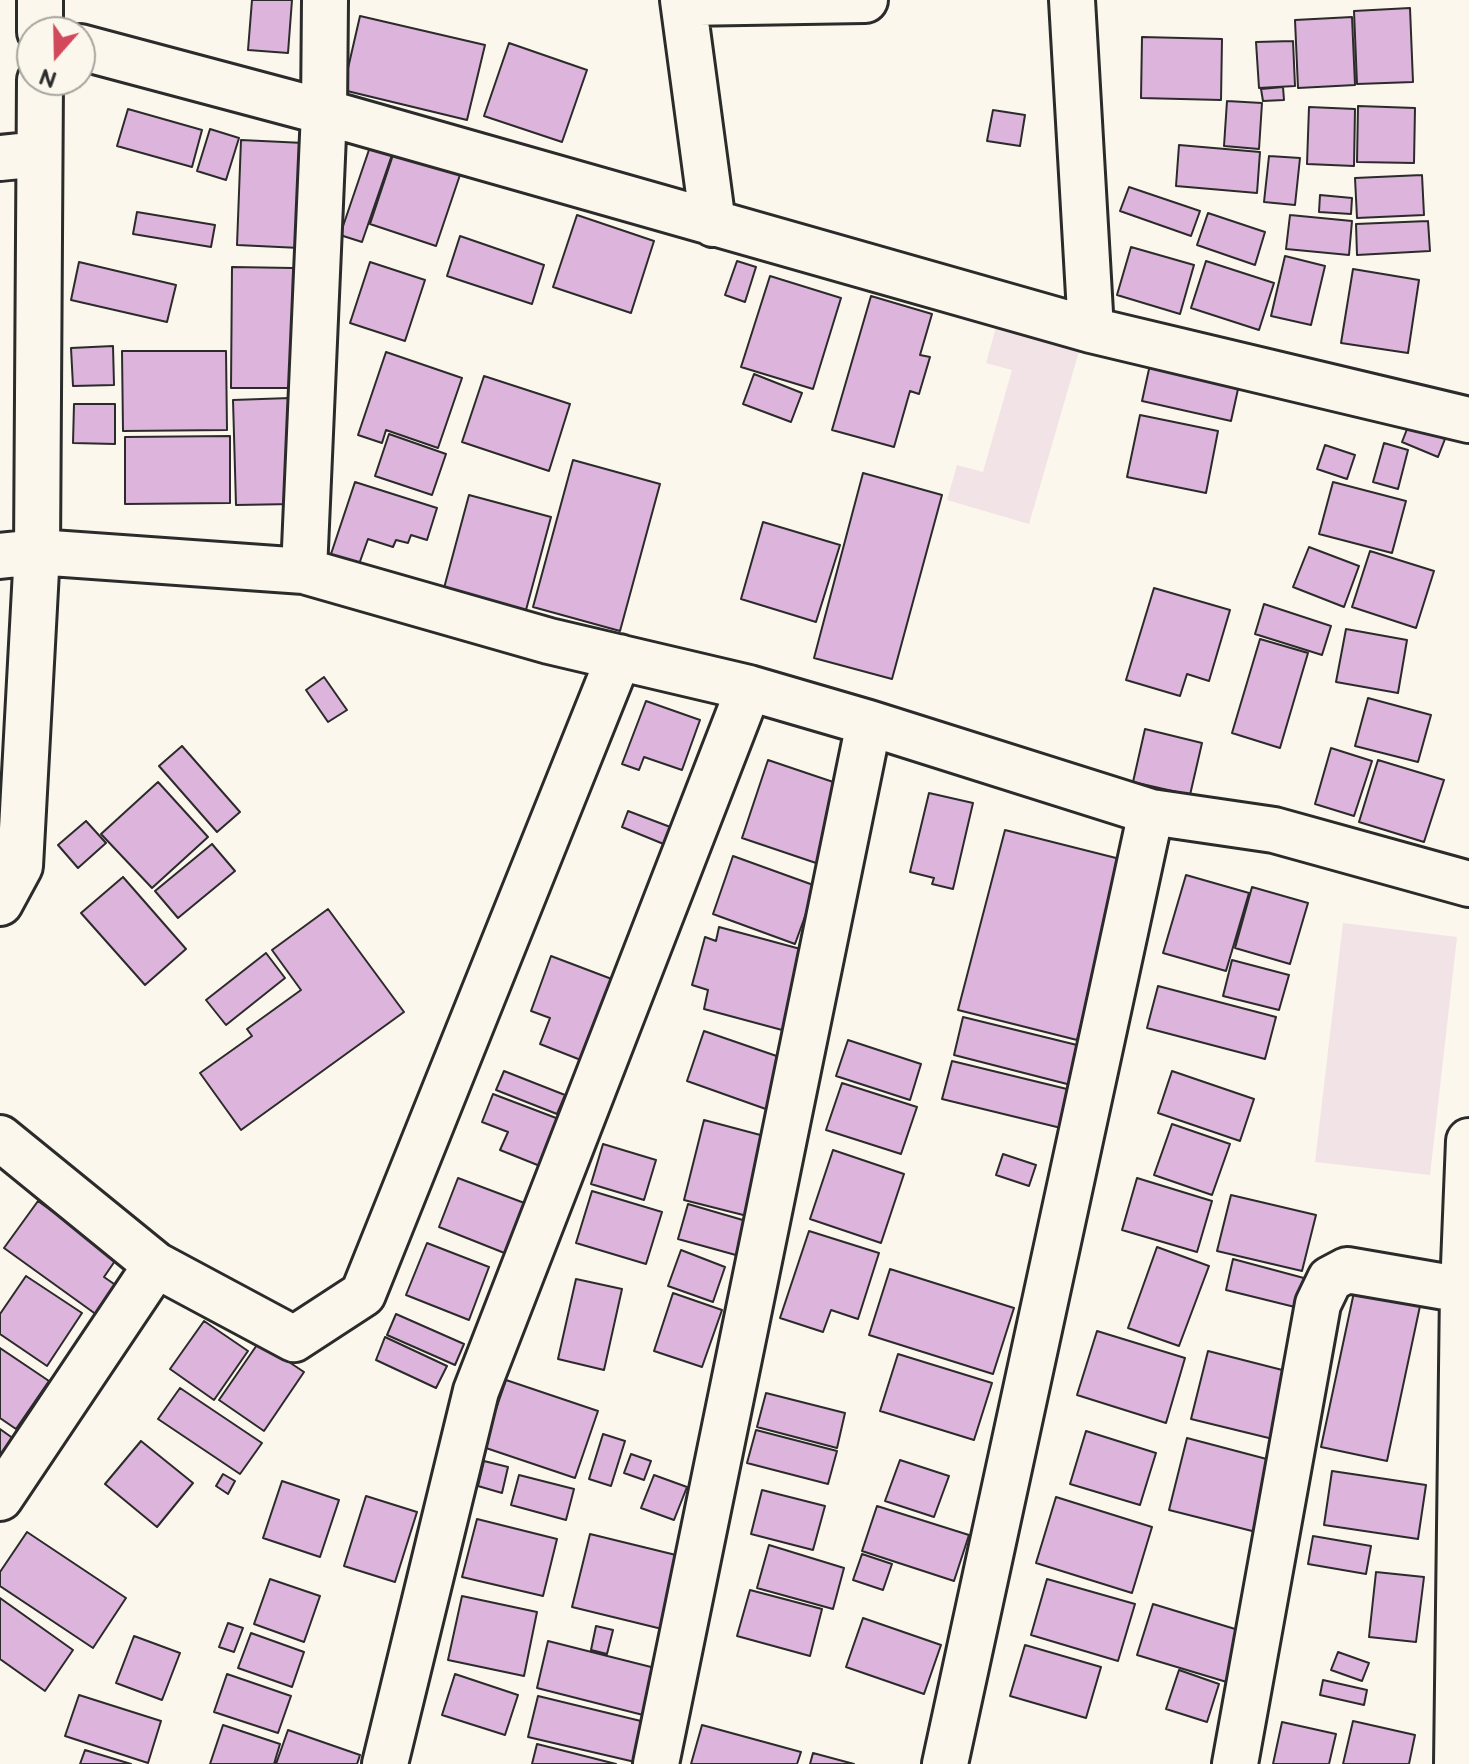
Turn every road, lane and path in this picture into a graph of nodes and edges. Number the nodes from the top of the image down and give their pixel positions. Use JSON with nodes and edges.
{"nodes":[{"id":1,"x":325,"y":0,"type":"edge"},
{"id":2,"x":865,"y":0,"type":"edge"},
{"id":3,"x":1072,"y":0,"type":"edge"},
{"id":4,"x":684,"y":2,"type":"edge"},
{"id":5,"x":96,"y":51,"type":"edge"},
{"id":6,"x":36,"y":96,"type":"edge"},
{"id":7,"x":324,"y":112,"type":"junction"},
{"id":8,"x":20,"y":156,"type":"edge"},
{"id":9,"x":713,"y":224,"type":"junction"},
{"id":10,"x":1091,"y":330,"type":"junction"},
{"id":11,"x":1469,"y":420,"type":"edge"},
{"id":12,"x":18,"y":554,"type":"edge"},
{"id":13,"x":304,"y":571,"type":"junction"},
{"id":14,"x":619,"y":657,"type":"junction"},
{"id":15,"x":749,"y":688,"type":"junction"},
{"id":16,"x":869,"y":723,"type":"junction"},
{"id":17,"x":1151,"y":812,"type":"junction"},
{"id":18,"x":1469,"y":884,"type":"edge"},
{"id":19,"x":0,"y":903,"type":"edge"},
{"id":20,"x":0,"y":1138,"type":"edge"},
{"id":21,"x":1469,"y":1141,"type":"edge"},
{"id":22,"x":1468,"y":1195,"type":"edge"},
{"id":23,"x":156,"y":1265,"type":"junction"},
{"id":24,"x":1463,"y":1290,"type":"junction"},
{"id":25,"x":0,"y":1498,"type":"edge"},
{"id":26,"x":385,"y":1764,"type":"edge"},
{"id":27,"x":656,"y":1764,"type":"edge"},
{"id":28,"x":945,"y":1764,"type":"edge"},
{"id":29,"x":1235,"y":1764,"type":"edge"},
{"id":30,"x":1457,"y":1764,"type":"edge"}],
"edges":[{"from":1,"to":7,"type":"street"},
{"from":2,"to":4,"type":"street"},
{"from":3,"to":10,"type":"street"},
{"from":4,"to":9,"type":"street"},
{"from":5,"to":7,"type":"street"},
{"from":6,"to":8,"type":"street"},
{"from":7,"to":9,"type":"street"},
{"from":7,"to":13,"type":"street"},
{"from":8,"to":12,"type":"street"},
{"from":9,"to":10,"type":"street"},
{"from":10,"to":11,"type":"street"},
{"from":12,"to":13,"type":"street"},
{"from":12,"to":19,"type":"street"},
{"from":13,"to":14,"type":"street"},
{"from":14,"to":15,"type":"street"},
{"from":14,"to":23,"type":"street"},
{"from":15,"to":16,"type":"street"},
{"from":15,"to":26,"type":"street"},
{"from":16,"to":17,"type":"street"},
{"from":16,"to":27,"type":"street"},
{"from":17,"to":18,"type":"street"},
{"from":17,"to":28,"type":"street"},
{"from":20,"to":23,"type":"street"},
{"from":21,"to":22,"type":"street"},
{"from":22,"to":24,"type":"street"},
{"from":23,"to":25,"type":"street"},
{"from":24,"to":29,"type":"street"},
{"from":24,"to":30,"type":"street"}]}
